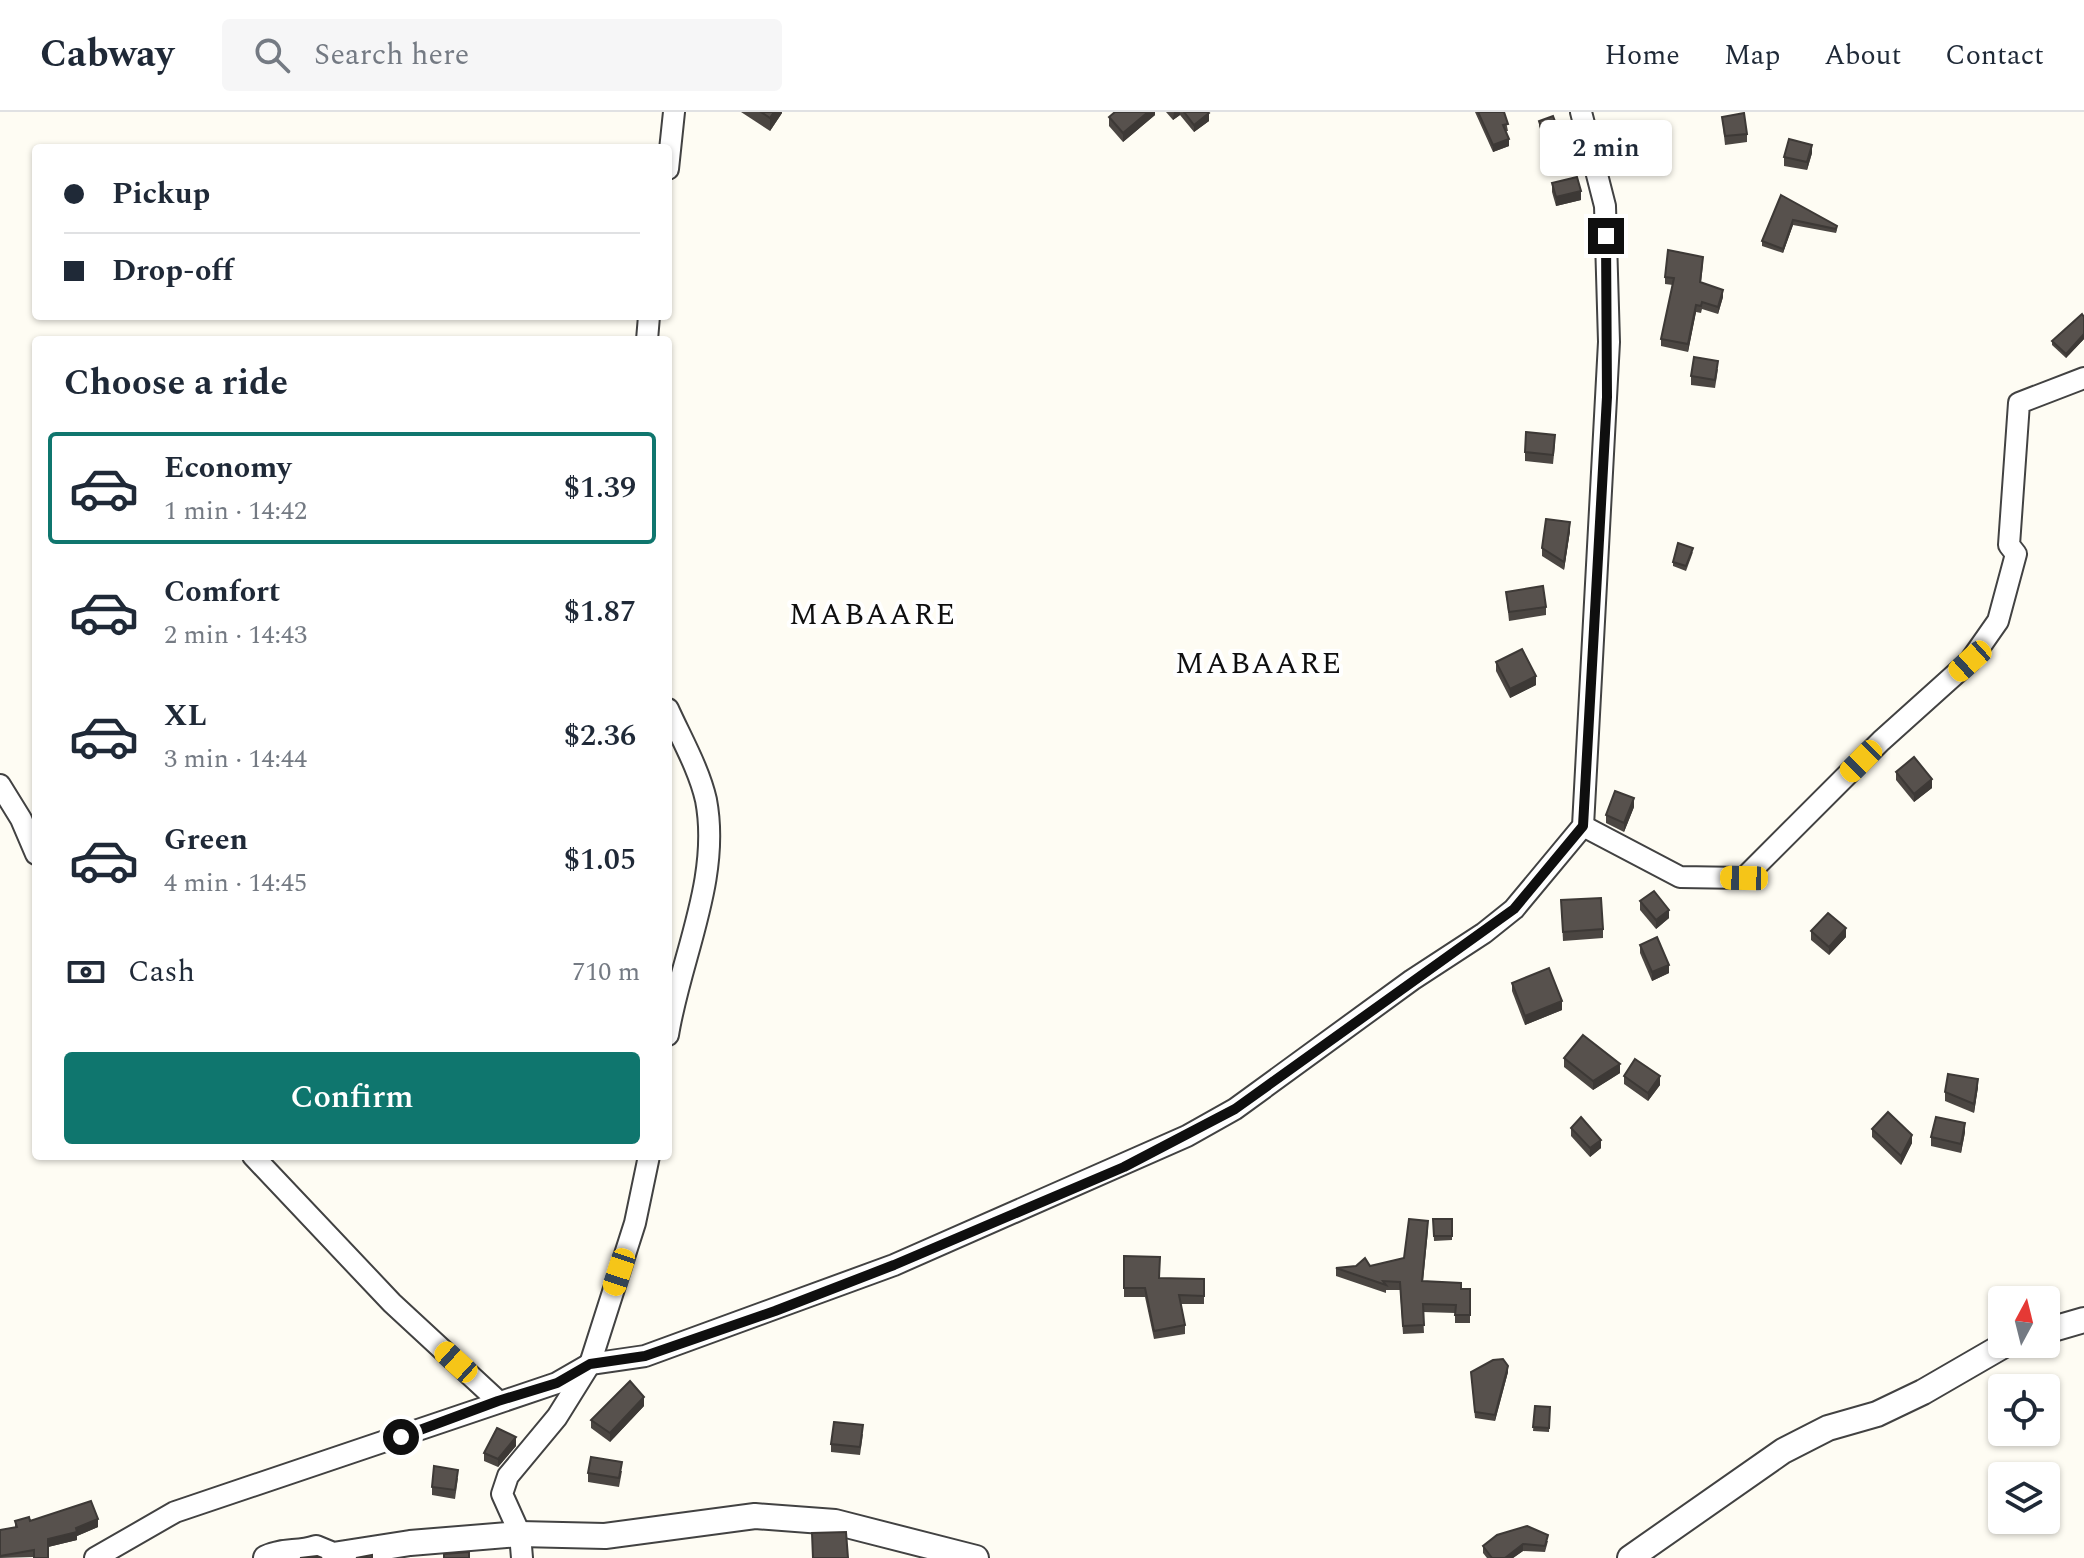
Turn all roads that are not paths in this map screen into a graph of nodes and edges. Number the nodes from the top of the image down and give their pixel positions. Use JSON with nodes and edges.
{"nodes":[{"id":1,"x":674,"y":112,"type":"edge"},
{"id":2,"x":1581,"y":112,"type":"edge"},
{"id":3,"x":671,"y":144,"type":"edge"},
{"id":4,"x":2084,"y":378,"type":"edge"},
{"id":5,"x":672,"y":718,"type":"edge"},
{"id":6,"x":0,"y":785,"type":"edge"},
{"id":7,"x":1583,"y":826,"type":"junction"},
{"id":8,"x":32,"y":845,"type":"edge"},
{"id":9,"x":672,"y":1018,"type":"edge"},
{"id":10,"x":257,"y":1160,"type":"edge"},
{"id":11,"x":648,"y":1160,"type":"edge"},
{"id":12,"x":2084,"y":1320,"type":"edge"},
{"id":13,"x":2060,"y":1327,"type":"edge"},
{"id":14,"x":1988,"y":1354,"type":"edge"},
{"id":15,"x":590,"y":1364,"type":"junction"},
{"id":16,"x":498,"y":1401,"type":"junction"},
{"id":17,"x":521,"y":1546,"type":"edge"},
{"id":18,"x":95,"y":1558,"type":"edge"},
{"id":19,"x":266,"y":1558,"type":"edge"},
{"id":20,"x":976,"y":1558,"type":"edge"},
{"id":21,"x":1630,"y":1558,"type":"edge"}],
"edges":[{"from":1,"to":3,"type":"street"},
{"from":2,"to":7,"type":"street"},
{"from":4,"to":7,"type":"street"},
{"from":5,"to":9,"type":"street"},
{"from":6,"to":8,"type":"street"},
{"from":7,"to":15,"type":"street"},
{"from":10,"to":16,"type":"street"},
{"from":11,"to":15,"type":"street"},
{"from":12,"to":13,"type":"street"},
{"from":14,"to":21,"type":"street"},
{"from":15,"to":16,"type":"street"},
{"from":15,"to":17,"type":"street"},
{"from":16,"to":18,"type":"street"},
{"from":17,"to":19,"type":"street"},
{"from":17,"to":20,"type":"street"}]}
